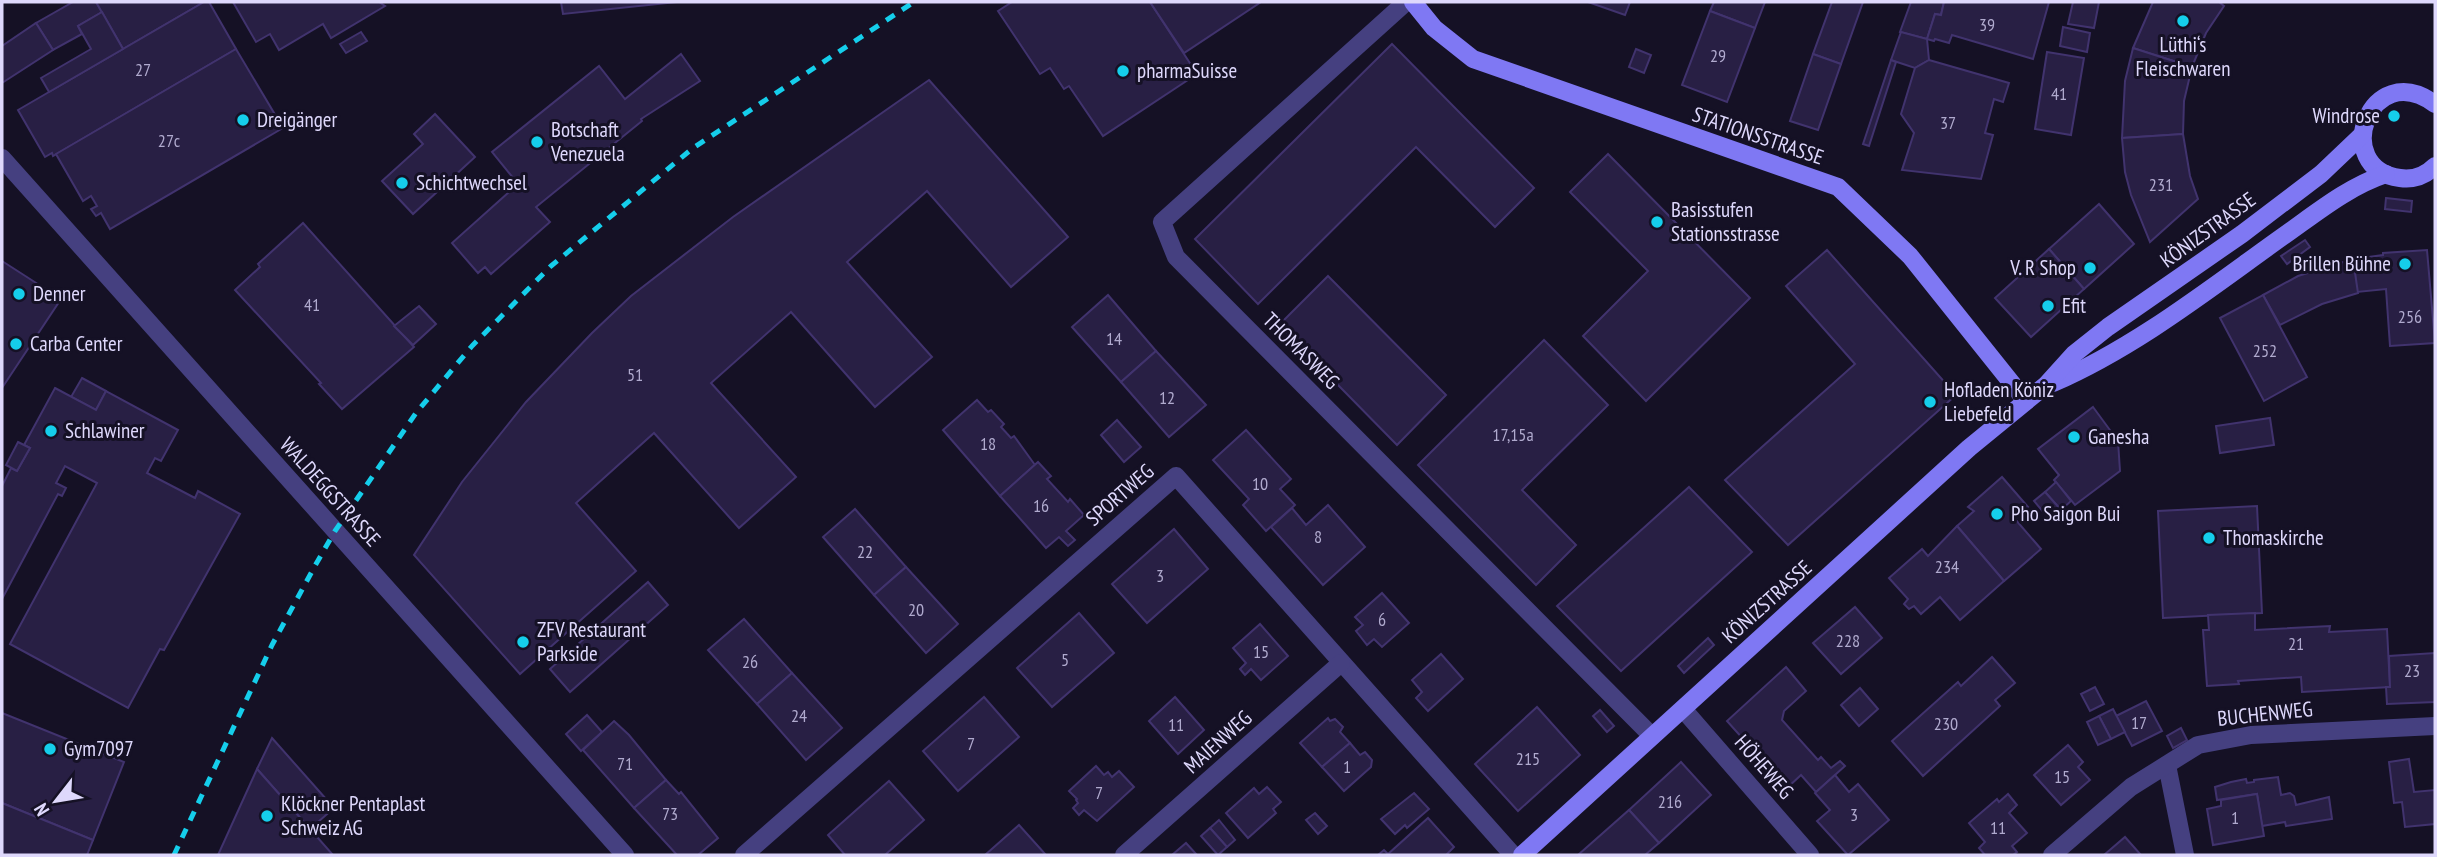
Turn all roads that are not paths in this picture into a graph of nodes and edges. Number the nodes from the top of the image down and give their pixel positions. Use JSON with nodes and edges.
{"nodes":[{"id":1,"x":1406,"y":2,"type":"edge"},
{"id":2,"x":1413,"y":2,"type":"edge"},
{"id":3,"x":2432,"y":98,"type":"edge"},
{"id":4,"x":2362,"y":135,"type":"junction"},
{"id":5,"x":2,"y":158,"type":"edge"},
{"id":6,"x":2435,"y":166,"type":"edge"},
{"id":7,"x":2386,"y":174,"type":"junction"},
{"id":8,"x":2046,"y":385,"type":"junction"},
{"id":9,"x":2026,"y":401,"type":"junction"},
{"id":10,"x":1341,"y":663,"type":"junction"},
{"id":11,"x":1683,"y":709,"type":"junction"},
{"id":12,"x":2435,"y":726,"type":"edge"},
{"id":13,"x":1652,"y":736,"type":"junction"},
{"id":14,"x":2167,"y":765,"type":"junction"},
{"id":15,"x":625,"y":855,"type":"edge"},
{"id":16,"x":744,"y":855,"type":"edge"},
{"id":17,"x":1124,"y":855,"type":"edge"},
{"id":18,"x":1513,"y":855,"type":"edge"},
{"id":19,"x":1521,"y":855,"type":"edge"},
{"id":20,"x":1810,"y":855,"type":"edge"},
{"id":21,"x":2052,"y":855,"type":"edge"},
{"id":22,"x":2185,"y":855,"type":"edge"}],
"edges":[{"from":1,"to":13,"type":"street","name":"THOMASWEG"},
{"from":2,"to":9,"type":"main road","name":"STATIONSSTRASSE"},
{"from":3,"to":4,"type":"main road"},
{"from":4,"to":7,"type":"main road"},
{"from":4,"to":8,"type":"main road","name":"KÖNIZSTRASSE"},
{"from":5,"to":15,"type":"street","name":"WALDEGGSTRASSE"},
{"from":6,"to":7,"type":"main road"},
{"from":7,"to":8,"type":"main road","name":"KÖNIZSTRASSE"},
{"from":8,"to":9,"type":"main road","name":"KÖNIZSTRASSE"},
{"from":9,"to":11,"type":"main road","name":"KÖNIZSTRASSE"},
{"from":10,"to":16,"type":"street","name":"SPORTWEG"},
{"from":10,"to":17,"type":"street","name":"MAIENWEG"},
{"from":10,"to":18,"type":"street","name":"SPORTWEG"},
{"from":11,"to":13,"type":"main road","name":"KÖNIZSTRASSE"},
{"from":11,"to":20,"type":"street","name":"HÖHEWEG"},
{"from":12,"to":14,"type":"street","name":"BUCHENWEG"},
{"from":13,"to":19,"type":"main road","name":"KÖNIZSTRASSE"},
{"from":14,"to":21,"type":"street","name":"BUCHENWEG"},
{"from":14,"to":22,"type":"street"}]}
